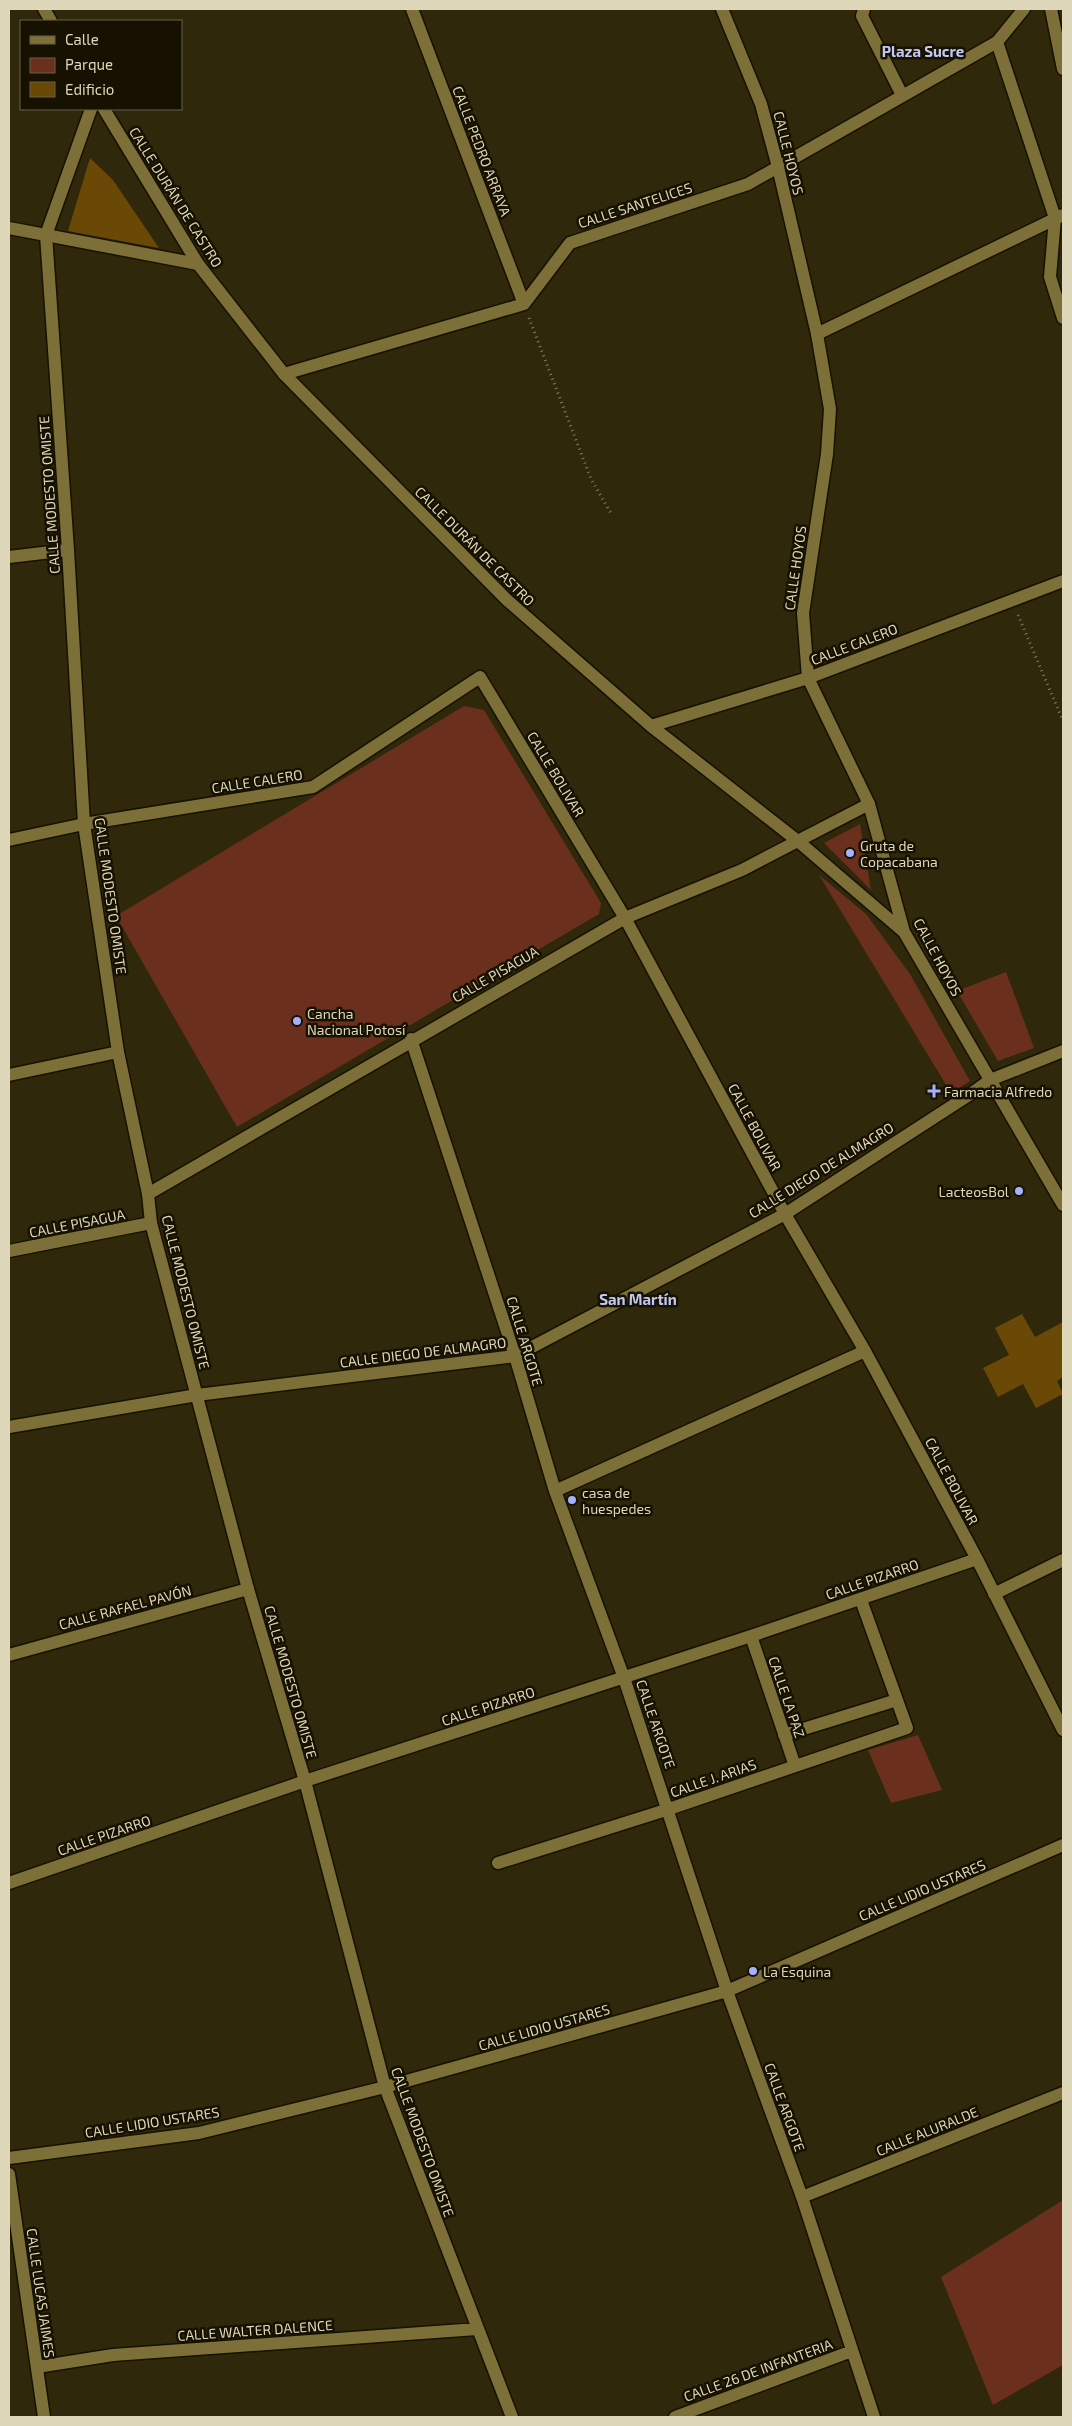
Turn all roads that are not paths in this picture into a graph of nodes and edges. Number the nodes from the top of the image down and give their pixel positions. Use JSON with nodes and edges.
{"nodes":[{"id":1,"x":44,"y":9,"type":"edge"},
{"id":2,"x":412,"y":9,"type":"edge"},
{"id":3,"x":722,"y":9,"type":"edge"},
{"id":4,"x":864,"y":9,"type":"edge"},
{"id":5,"x":1024,"y":9,"type":"edge"},
{"id":6,"x":1052,"y":9,"type":"edge"},
{"id":7,"x":50,"y":20,"type":"edge"},
{"id":8,"x":997,"y":42,"type":"junction"},
{"id":9,"x":1063,"y":69,"type":"edge"},
{"id":10,"x":902,"y":95,"type":"junction"},
{"id":11,"x":91,"y":110,"type":"edge"},
{"id":12,"x":105,"y":110,"type":"edge"},
{"id":13,"x":778,"y":167,"type":"junction"},
{"id":14,"x":1059,"y":216,"type":"edge"},
{"id":15,"x":9,"y":228,"type":"edge"},
{"id":16,"x":46,"y":235,"type":"junction"},
{"id":17,"x":198,"y":264,"type":"junction"},
{"id":18,"x":524,"y":304,"type":"junction"},
{"id":19,"x":1063,"y":318,"type":"edge"},
{"id":20,"x":817,"y":334,"type":"junction"},
{"id":21,"x":284,"y":374,"type":"junction"},
{"id":22,"x":68,"y":550,"type":"junction"},
{"id":23,"x":9,"y":557,"type":"edge"},
{"id":24,"x":1063,"y":581,"type":"edge"},
{"id":25,"x":480,"y":676,"type":"joint"},
{"id":26,"x":808,"y":678,"type":"junction"},
{"id":27,"x":652,"y":726,"type":"junction"},
{"id":28,"x":869,"y":804,"type":"junction"},
{"id":29,"x":84,"y":824,"type":"junction"},
{"id":30,"x":9,"y":840,"type":"edge"},
{"id":31,"x":798,"y":842,"type":"junction"},
{"id":32,"x":624,"y":918,"type":"junction"},
{"id":33,"x":904,"y":932,"type":"junction"},
{"id":34,"x":411,"y":1039,"type":"junction"},
{"id":35,"x":1063,"y":1051,"type":"edge"},
{"id":36,"x":118,"y":1052,"type":"junction"},
{"id":37,"x":9,"y":1075,"type":"edge"},
{"id":38,"x":990,"y":1080,"type":"junction"},
{"id":39,"x":148,"y":1194,"type":"junction"},
{"id":40,"x":1063,"y":1205,"type":"edge"},
{"id":41,"x":785,"y":1214,"type":"junction"},
{"id":42,"x":151,"y":1223,"type":"junction"},
{"id":43,"x":9,"y":1251,"type":"edge"},
{"id":44,"x":865,"y":1350,"type":"junction"},
{"id":45,"x":515,"y":1356,"type":"junction"},
{"id":46,"x":197,"y":1396,"type":"junction"},
{"id":47,"x":9,"y":1426,"type":"edge"},
{"id":48,"x":555,"y":1491,"type":"junction"},
{"id":49,"x":977,"y":1559,"type":"junction"},
{"id":50,"x":1063,"y":1560,"type":"edge"},
{"id":51,"x":248,"y":1589,"type":"junction"},
{"id":52,"x":994,"y":1594,"type":"junction"},
{"id":53,"x":861,"y":1600,"type":"junction"},
{"id":54,"x":751,"y":1636,"type":"junction"},
{"id":55,"x":9,"y":1655,"type":"edge"},
{"id":56,"x":624,"y":1678,"type":"junction"},
{"id":57,"x":897,"y":1700,"type":"junction"},
{"id":58,"x":1063,"y":1730,"type":"edge"},
{"id":59,"x":784,"y":1735,"type":"junction"},
{"id":60,"x":795,"y":1766,"type":"junction"},
{"id":61,"x":305,"y":1781,"type":"junction"},
{"id":62,"x":669,"y":1809,"type":"junction"},
{"id":63,"x":1063,"y":1845,"type":"edge"},
{"id":64,"x":498,"y":1863,"type":"dead end"},
{"id":65,"x":9,"y":1883,"type":"edge"},
{"id":66,"x":727,"y":1991,"type":"junction"},
{"id":67,"x":385,"y":2087,"type":"junction"},
{"id":68,"x":1063,"y":2093,"type":"edge"},
{"id":69,"x":9,"y":2158,"type":"edge"},
{"id":70,"x":9,"y":2174,"type":"edge"},
{"id":71,"x":802,"y":2197,"type":"junction"},
{"id":72,"x":477,"y":2329,"type":"junction"},
{"id":73,"x":852,"y":2351,"type":"junction"},
{"id":74,"x":37,"y":2367,"type":"junction"},
{"id":75,"x":44,"y":2417,"type":"edge"},
{"id":76,"x":512,"y":2417,"type":"edge"},
{"id":77,"x":675,"y":2417,"type":"edge"},
{"id":78,"x":874,"y":2417,"type":"edge"}],
"edges":[{"from":1,"to":7,"type":"street"},
{"from":2,"to":18,"type":"street","name":"CALLE PEDRO ARRAYA"},
{"from":3,"to":13,"type":"street","name":"CALLE HOYOS"},
{"from":4,"to":10,"type":"street"},
{"from":5,"to":8,"type":"street"},
{"from":6,"to":9,"type":"street"},
{"from":8,"to":10,"type":"street","name":"CALLE SANTELICES"},
{"from":8,"to":14,"type":"street"},
{"from":10,"to":13,"type":"street","name":"CALLE SANTELICES"},
{"from":11,"to":16,"type":"street","name":"CALLE MODESTO OMISTE"},
{"from":12,"to":17,"type":"street","name":"CALLE DURÁN DE CASTRO"},
{"from":13,"to":18,"type":"street","name":"CALLE SANTELICES"},
{"from":13,"to":20,"type":"street","name":"CALLE HOYOS"},
{"from":14,"to":19,"type":"street"},
{"from":14,"to":20,"type":"street"},
{"from":15,"to":16,"type":"street"},
{"from":16,"to":17,"type":"street"},
{"from":16,"to":22,"type":"street","name":"CALLE MODESTO OMISTE"},
{"from":17,"to":21,"type":"street","name":"CALLE DURÁN DE CASTRO"},
{"from":18,"to":21,"type":"street"},
{"from":20,"to":26,"type":"street","name":"CALLE HOYOS"},
{"from":21,"to":27,"type":"street","name":"CALLE DURÁN DE CASTRO"},
{"from":22,"to":23,"type":"street"},
{"from":22,"to":29,"type":"street","name":"CALLE MODESTO OMISTE"},
{"from":24,"to":26,"type":"street","name":"CALLE CALERO"},
{"from":25,"to":29,"type":"street","name":"CALLE CALERO"},
{"from":25,"to":32,"type":"street","name":"CALLE BOLIVAR"},
{"from":26,"to":27,"type":"street","name":"CALLE CALERO"},
{"from":26,"to":28,"type":"street","name":"CALLE HOYOS"},
{"from":27,"to":31,"type":"street","name":"CALLE DURÁN DE CASTRO"},
{"from":28,"to":31,"type":"street","name":"CALLE PISAGUA"},
{"from":28,"to":33,"type":"street","name":"CALLE HOYOS"},
{"from":29,"to":30,"type":"street","name":"CALLE CALERO"},
{"from":29,"to":36,"type":"street","name":"CALLE MODESTO OMISTE"},
{"from":31,"to":32,"type":"street","name":"CALLE PISAGUA"},
{"from":31,"to":33,"type":"street","name":"CALLE DURÁN DE CASTRO"},
{"from":32,"to":34,"type":"street","name":"CALLE PISAGUA"},
{"from":32,"to":41,"type":"street","name":"CALLE BOLIVAR"},
{"from":33,"to":38,"type":"street","name":"CALLE HOYOS"},
{"from":34,"to":39,"type":"street","name":"CALLE PISAGUA"},
{"from":34,"to":45,"type":"street","name":"CALLE ARGOTE"},
{"from":35,"to":38,"type":"street","name":"CALLE DIEGO DE ALMAGRO"},
{"from":36,"to":37,"type":"street"},
{"from":36,"to":39,"type":"street","name":"CALLE MODESTO OMISTE"},
{"from":38,"to":40,"type":"street","name":"CALLE HOYOS"},
{"from":38,"to":41,"type":"street","name":"CALLE DIEGO DE ALMAGRO"},
{"from":39,"to":42,"type":"street","name":"CALLE MODESTO OMISTE"},
{"from":41,"to":44,"type":"street","name":"CALLE BOLIVAR"},
{"from":41,"to":45,"type":"street","name":"CALLE DIEGO DE ALMAGRO"},
{"from":42,"to":43,"type":"street","name":"CALLE PISAGUA"},
{"from":42,"to":46,"type":"street","name":"CALLE MODESTO OMISTE"},
{"from":44,"to":48,"type":"street"},
{"from":44,"to":49,"type":"street","name":"CALLE BOLIVAR"},
{"from":45,"to":46,"type":"street","name":"CALLE DIEGO DE ALMAGRO"},
{"from":45,"to":48,"type":"street","name":"CALLE ARGOTE"},
{"from":46,"to":47,"type":"street","name":"CALLE DIEGO DE ALMAGRO"},
{"from":46,"to":51,"type":"street","name":"CALLE MODESTO OMISTE"},
{"from":48,"to":56,"type":"street","name":"CALLE ARGOTE"},
{"from":49,"to":52,"type":"street","name":"CALLE BOLIVAR"},
{"from":49,"to":53,"type":"street","name":"CALLE PIZARRO"},
{"from":50,"to":52,"type":"street"},
{"from":51,"to":55,"type":"street","name":"CALLE RAFAEL PAVÓN"},
{"from":51,"to":61,"type":"street","name":"CALLE MODESTO OMISTE"},
{"from":52,"to":58,"type":"street","name":"CALLE BOLIVAR"},
{"from":53,"to":54,"type":"street","name":"CALLE PIZARRO"},
{"from":53,"to":57,"type":"street","name":"CALLE J. ARIAS"},
{"from":54,"to":56,"type":"street","name":"CALLE PIZARRO"},
{"from":54,"to":59,"type":"street","name":"CALLE LA PAZ"},
{"from":56,"to":61,"type":"street","name":"CALLE PIZARRO"},
{"from":56,"to":62,"type":"street","name":"CALLE ARGOTE"},
{"from":57,"to":59,"type":"street"},
{"from":57,"to":60,"type":"street","name":"CALLE J. ARIAS"},
{"from":59,"to":60,"type":"street","name":"CALLE LA PAZ"},
{"from":60,"to":62,"type":"street","name":"CALLE J. ARIAS"},
{"from":61,"to":65,"type":"street","name":"CALLE PIZARRO"},
{"from":61,"to":67,"type":"street","name":"CALLE MODESTO OMISTE"},
{"from":62,"to":64,"type":"street","name":"CALLE J. ARIAS"},
{"from":62,"to":66,"type":"street","name":"CALLE ARGOTE"},
{"from":63,"to":66,"type":"street","name":"CALLE LIDIO USTARES"},
{"from":66,"to":67,"type":"street","name":"CALLE LIDIO USTARES"},
{"from":66,"to":71,"type":"street","name":"CALLE ARGOTE"},
{"from":67,"to":69,"type":"street","name":"CALLE LIDIO USTARES"},
{"from":67,"to":72,"type":"street","name":"CALLE MODESTO OMISTE"},
{"from":68,"to":71,"type":"street","name":"CALLE ALURALDE"},
{"from":70,"to":74,"type":"street","name":"CALLE LUCAS JAIMES"},
{"from":71,"to":73,"type":"street","name":"CALLE ARGOTE"},
{"from":72,"to":74,"type":"street","name":"CALLE WALTER DALENCE"},
{"from":72,"to":76,"type":"street","name":"CALLE MODESTO OMISTE"},
{"from":73,"to":77,"type":"street","name":"CALLE 26 DE INFANTERIA"},
{"from":73,"to":78,"type":"street","name":"CALLE ARGOTE"},
{"from":74,"to":75,"type":"street","name":"CALLE LUCAS JAIMES"}]}
